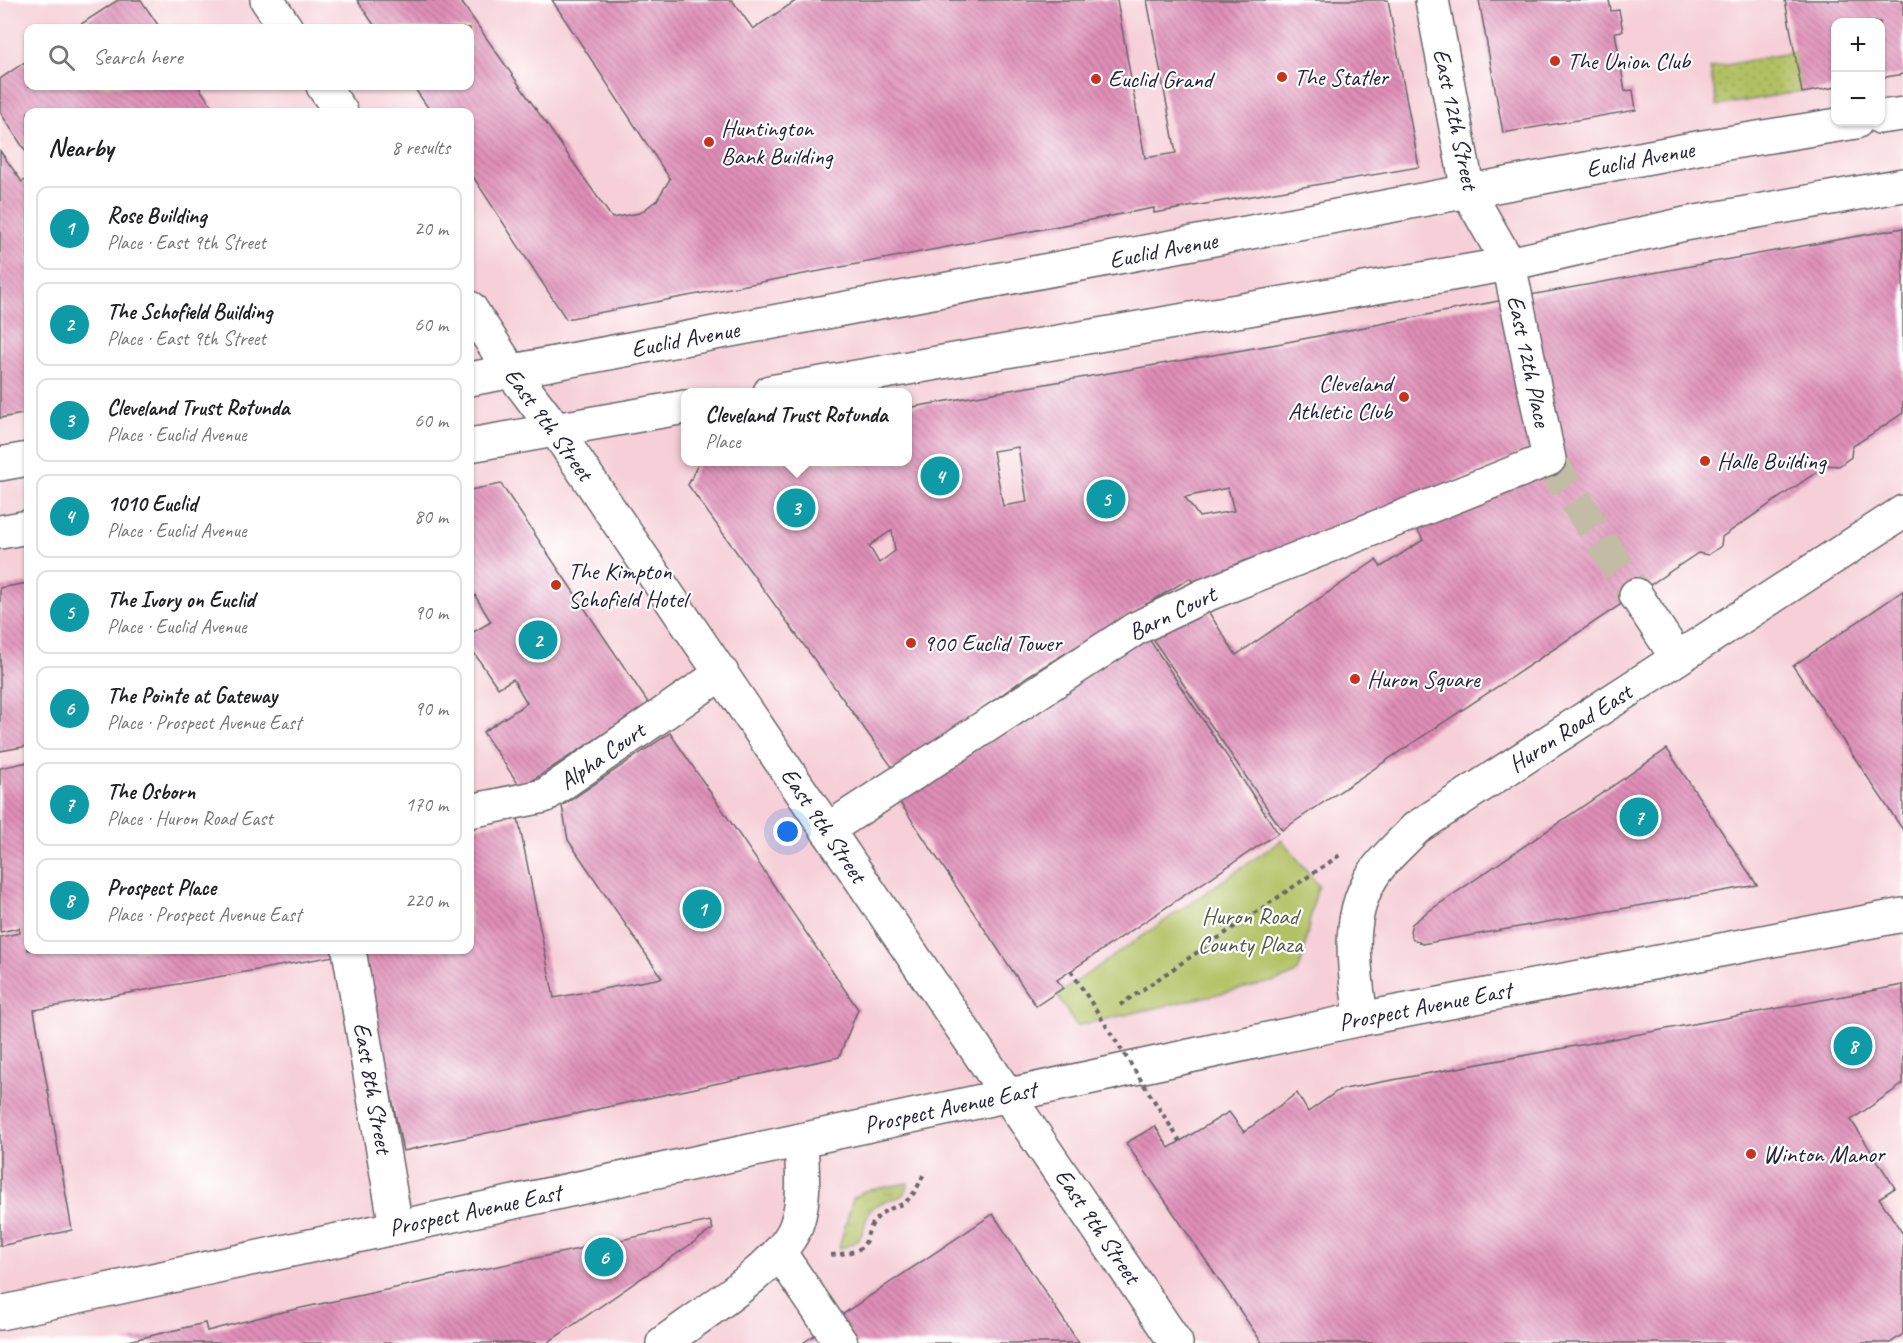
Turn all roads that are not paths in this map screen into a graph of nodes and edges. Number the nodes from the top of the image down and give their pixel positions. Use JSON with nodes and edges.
{"nodes":[{"id":1,"x":267,"y":0,"type":"edge"},
{"id":2,"x":1432,"y":0,"type":"edge"},
{"id":3,"x":283,"y":24,"type":"edge"},
{"id":4,"x":326,"y":90,"type":"edge"},
{"id":5,"x":338,"y":108,"type":"edge"},
{"id":6,"x":1903,"y":114,"type":"edge"},
{"id":7,"x":1885,"y":116,"type":"edge"},
{"id":8,"x":1834,"y":126,"type":"edge"},
{"id":9,"x":1903,"y":185,"type":"edge"},
{"id":10,"x":1468,"y":192,"type":"junction"},
{"id":11,"x":1509,"y":264,"type":"junction"},
{"id":12,"x":474,"y":314,"type":"edge"},
{"id":13,"x":511,"y":371,"type":"junction"},
{"id":14,"x":474,"y":378,"type":"edge"},
{"id":15,"x":799,"y":388,"type":"edge"},
{"id":16,"x":681,"y":408,"type":"edge"},
{"id":17,"x":555,"y":429,"type":"junction"},
{"id":18,"x":474,"y":444,"type":"edge"},
{"id":19,"x":1549,"y":459,"type":"joint"},
{"id":20,"x":24,"y":460,"type":"edge"},
{"id":21,"x":0,"y":464,"type":"edge"},
{"id":22,"x":1903,"y":512,"type":"edge"},
{"id":23,"x":24,"y":528,"type":"edge"},
{"id":24,"x":0,"y":532,"type":"edge"},
{"id":25,"x":1636,"y":595,"type":"tunnel mouth"},
{"id":26,"x":1677,"y":658,"type":"junction"},
{"id":27,"x":722,"y":673,"type":"junction"},
{"id":28,"x":474,"y":810,"type":"edge"},
{"id":29,"x":827,"y":830,"type":"junction"},
{"id":30,"x":1903,"y":915,"type":"edge"},
{"id":31,"x":350,"y":954,"type":"edge"},
{"id":32,"x":1361,"y":1018,"type":"junction"},
{"id":33,"x":1008,"y":1094,"type":"junction"},
{"id":34,"x":801,"y":1140,"type":"junction"},
{"id":35,"x":396,"y":1227,"type":"junction"},
{"id":36,"x":779,"y":1252,"type":"junction"},
{"id":37,"x":0,"y":1313,"type":"edge"},
{"id":38,"x":663,"y":1343,"type":"edge"},
{"id":39,"x":841,"y":1343,"type":"edge"},
{"id":40,"x":1176,"y":1343,"type":"edge"}],
"edges":[{"from":1,"to":3,"type":"main road"},
{"from":2,"to":10,"type":"main road","name":"East 12th Street"},
{"from":4,"to":5,"type":"main road"},
{"from":6,"to":7,"type":"main road"},
{"from":8,"to":10,"type":"main road","name":"Euclid Avenue"},
{"from":9,"to":11,"type":"main road"},
{"from":10,"to":11,"type":"main road","name":"East 12th Street"},
{"from":10,"to":13,"type":"main road","name":"Euclid Avenue"},
{"from":11,"to":15,"type":"main road"},
{"from":11,"to":19,"type":"main road","name":"East 12th Place"},
{"from":12,"to":13,"type":"main road","name":"East 9th Street"},
{"from":13,"to":14,"type":"main road","name":"Euclid Avenue"},
{"from":13,"to":17,"type":"main road","name":"East 9th Street"},
{"from":16,"to":17,"type":"main road"},
{"from":17,"to":18,"type":"main road"},
{"from":17,"to":27,"type":"main road","name":"East 9th Street"},
{"from":19,"to":29,"type":"main road","name":"Barn Court"},
{"from":20,"to":21,"type":"main road"},
{"from":22,"to":26,"type":"main road","name":"Huron Road East"},
{"from":23,"to":24,"type":"main road"},
{"from":25,"to":26,"type":"main road"},
{"from":26,"to":32,"type":"main road","name":"Huron Road East"},
{"from":27,"to":28,"type":"main road","name":"Alpha Court"},
{"from":27,"to":29,"type":"main road","name":"East 9th Street"},
{"from":29,"to":33,"type":"main road","name":"East 9th Street"},
{"from":30,"to":32,"type":"main road","name":"Prospect Avenue East"},
{"from":31,"to":35,"type":"main road","name":"East 8th Street"},
{"from":32,"to":33,"type":"main road","name":"Prospect Avenue East"},
{"from":33,"to":34,"type":"main road","name":"Prospect Avenue East"},
{"from":33,"to":40,"type":"main road","name":"East 9th Street"},
{"from":34,"to":35,"type":"main road","name":"Prospect Avenue East"},
{"from":34,"to":36,"type":"main road"},
{"from":35,"to":37,"type":"main road","name":"Prospect Avenue East"},
{"from":36,"to":38,"type":"main road"},
{"from":36,"to":39,"type":"main road"}]}
